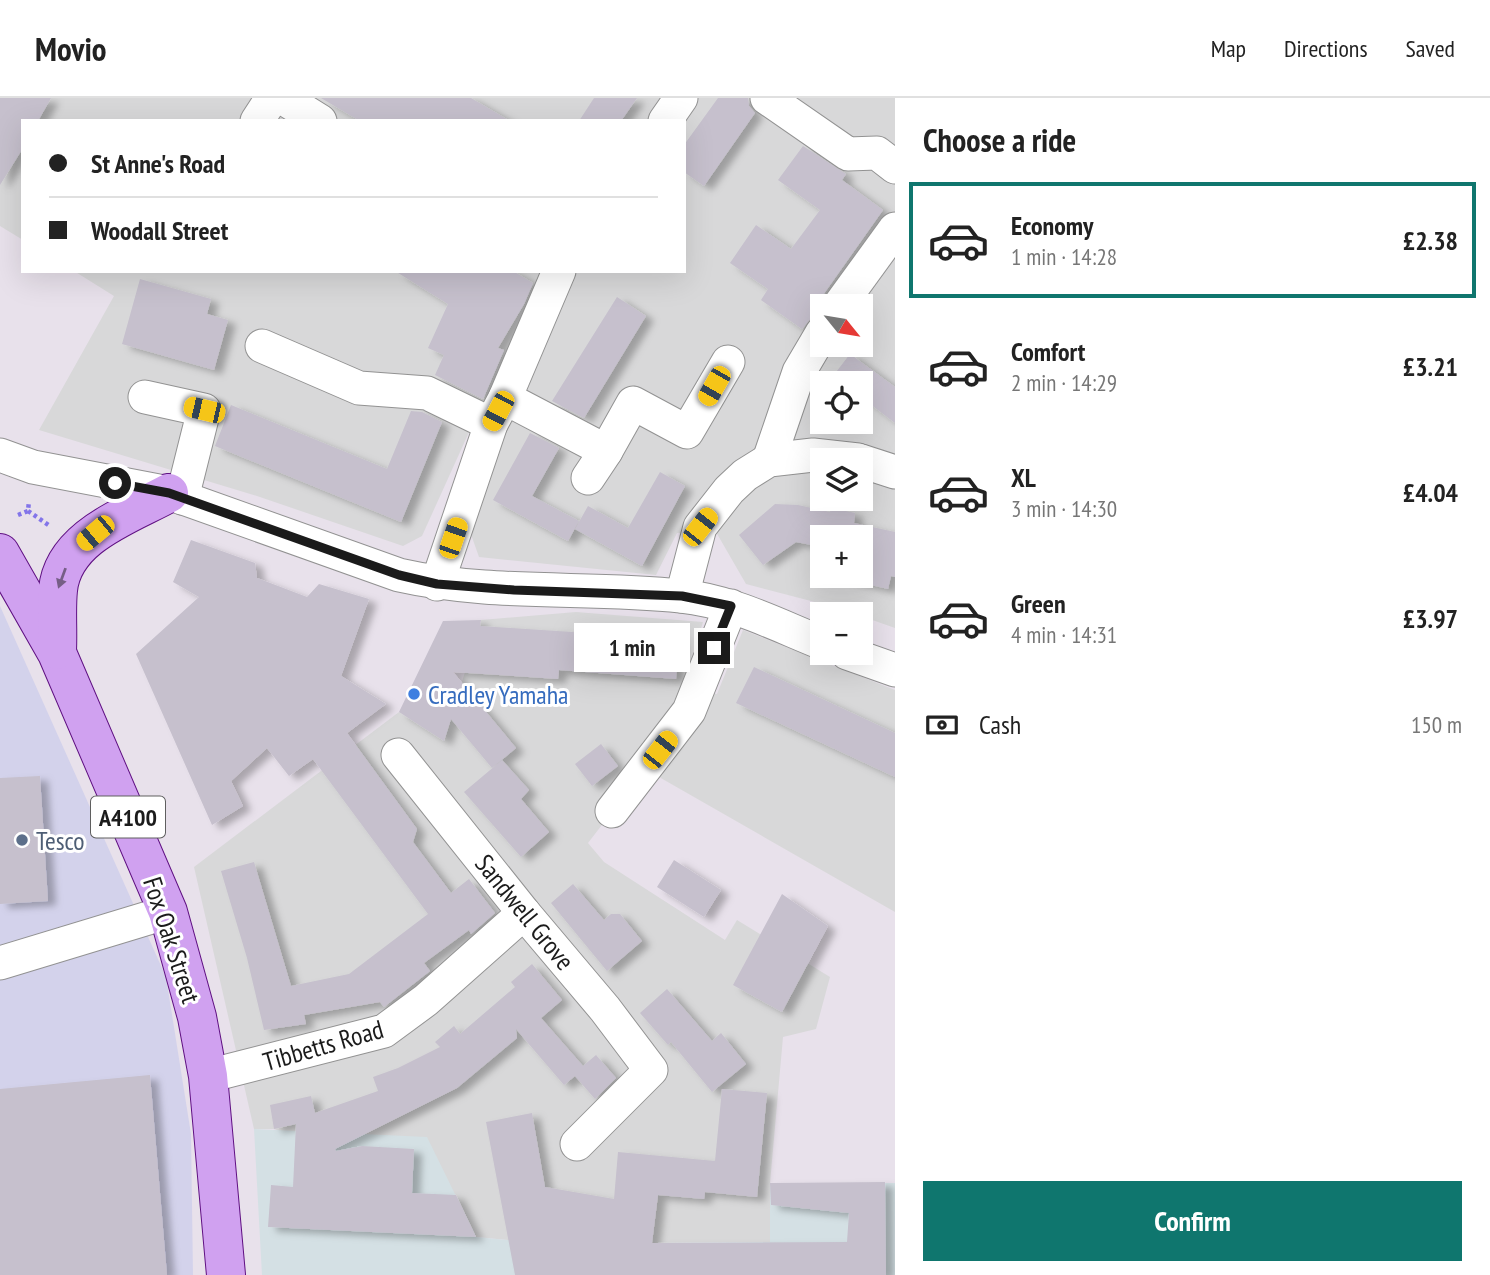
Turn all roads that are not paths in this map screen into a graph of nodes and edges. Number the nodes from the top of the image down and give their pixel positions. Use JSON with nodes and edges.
{"nodes":[{"id":1,"x":271,"y":98,"type":"edge"},
{"id":2,"x":283,"y":98,"type":"edge"},
{"id":3,"x":681,"y":98,"type":"edge"},
{"id":4,"x":767,"y":98,"type":"edge"},
{"id":5,"x":258,"y":119,"type":"edge"},
{"id":6,"x":317,"y":119,"type":"edge"},
{"id":7,"x":666,"y":119,"type":"edge"},
{"id":8,"x":895,"y":167,"type":"edge"},
{"id":9,"x":895,"y":229,"type":"edge"},
{"id":10,"x":558,"y":273,"type":"edge"},
{"id":11,"x":848,"y":294,"type":"edge"},
{"id":12,"x":262,"y":345,"type":"dead end"},
{"id":13,"x":810,"y":353,"type":"edge"},
{"id":14,"x":728,"y":362,"type":"dead end"},
{"id":15,"x":145,"y":397,"type":"dead end"},
{"id":16,"x":498,"y":411,"type":"junction"},
{"id":17,"x":606,"y":451,"type":"junction"},
{"id":18,"x":0,"y":454,"type":"edge"},
{"id":19,"x":810,"y":455,"type":"edge"},
{"id":20,"x":769,"y":460,"type":"junction"},
{"id":21,"x":873,"y":465,"type":"edge"},
{"id":22,"x":895,"y":471,"type":"edge"},
{"id":23,"x":588,"y":478,"type":"dead end"},
{"id":24,"x":176,"y":495,"type":"junction"},
{"id":25,"x":0,"y":553,"type":"edge"},
{"id":26,"x":437,"y":584,"type":"junction"},
{"id":27,"x":682,"y":596,"type":"junction"},
{"id":28,"x":731,"y":606,"type":"junction"},
{"id":29,"x":810,"y":638,"type":"edge"},
{"id":30,"x":57,"y":653,"type":"junction"},
{"id":31,"x":873,"y":662,"type":"edge"},
{"id":32,"x":895,"y":670,"type":"edge"},
{"id":33,"x":398,"y":755,"type":"dead end"},
{"id":34,"x":612,"y":811,"type":"dead end"},
{"id":35,"x":168,"y":912,"type":"junction"},
{"id":36,"x":524,"y":913,"type":"junction"},
{"id":37,"x":0,"y":963,"type":"edge"},
{"id":38,"x":208,"y":1076,"type":"junction"},
{"id":39,"x":577,"y":1144,"type":"dead end"},
{"id":40,"x":226,"y":1275,"type":"edge"}],
"edges":[{"from":1,"to":5,"type":"street"},
{"from":2,"to":6,"type":"street"},
{"from":3,"to":7,"type":"street"},
{"from":4,"to":8,"type":"street"},
{"from":9,"to":11,"type":"street"},
{"from":10,"to":16,"type":"street"},
{"from":12,"to":16,"type":"street"},
{"from":13,"to":20,"type":"street"},
{"from":14,"to":17,"type":"street"},
{"from":15,"to":24,"type":"street"},
{"from":16,"to":17,"type":"street"},
{"from":16,"to":26,"type":"street"},
{"from":17,"to":23,"type":"street"},
{"from":18,"to":24,"type":"street"},
{"from":19,"to":20,"type":"street"},
{"from":20,"to":27,"type":"street"},
{"from":21,"to":22,"type":"street"},
{"from":24,"to":26,"type":"street"},
{"from":24,"to":30,"type":"main road","one_way":true},
{"from":25,"to":30,"type":"main road","name":"Fox Oak Street","number":"A4100"},
{"from":26,"to":27,"type":"street"},
{"from":27,"to":28,"type":"street"},
{"from":28,"to":29,"type":"street"},
{"from":28,"to":34,"type":"street"},
{"from":30,"to":35,"type":"main road","name":"Fox Oak Street","number":"A4100"},
{"from":31,"to":32,"type":"street"},
{"from":33,"to":36,"type":"street","name":"Sandwell Grove"},
{"from":35,"to":37,"type":"street"},
{"from":35,"to":38,"type":"main road","name":"Fox Oak Street","number":"A4100"},
{"from":36,"to":38,"type":"street","name":"Tibbetts Road"},
{"from":36,"to":39,"type":"street","name":"Sandwell Grove"},
{"from":38,"to":40,"type":"main road","name":"Fox Oak Street","number":"A4100"}]}
